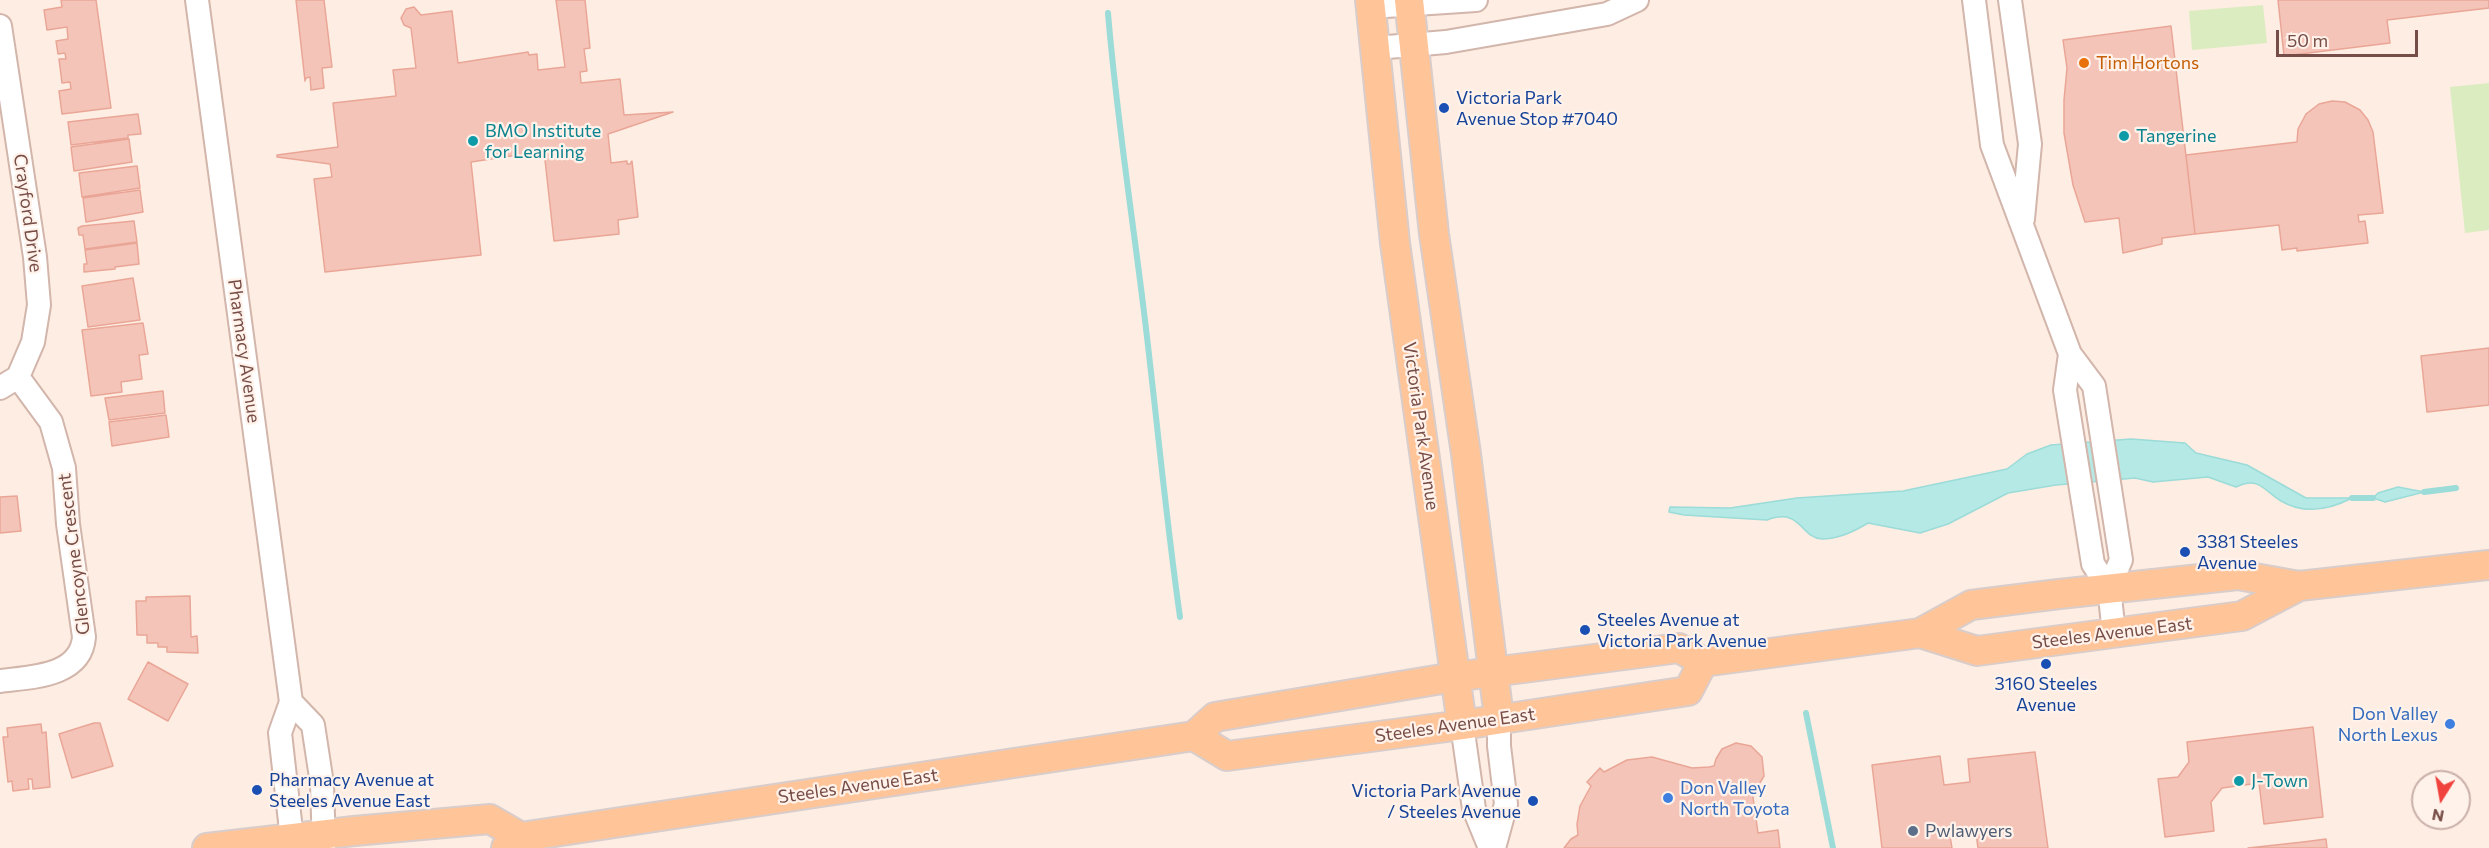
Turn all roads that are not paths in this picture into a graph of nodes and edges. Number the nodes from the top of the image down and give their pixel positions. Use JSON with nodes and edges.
{"nodes":[{"id":1,"x":197,"y":0,"type":"edge"},
{"id":2,"x":1476,"y":0,"type":"edge"},
{"id":3,"x":1637,"y":0,"type":"edge"},
{"id":4,"x":1974,"y":0,"type":"edge"},
{"id":5,"x":2010,"y":0,"type":"edge"},
{"id":6,"x":1409,"y":1,"type":"edge"},
{"id":7,"x":1370,"y":3,"type":"edge"},
{"id":8,"x":0,"y":26,"type":"edge"},
{"id":9,"x":1414,"y":45,"type":"junction"},
{"id":10,"x":1376,"y":48,"type":"junction"},
{"id":11,"x":2022,"y":226,"type":"junction"},
{"id":12,"x":2070,"y":354,"type":"junction"},
{"id":13,"x":9,"y":383,"type":"edge"},
{"id":14,"x":2489,"y":565,"type":"edge"},
{"id":15,"x":2299,"y":586,"type":"junction"},
{"id":16,"x":2109,"y":588,"type":"junction"},
{"id":17,"x":1920,"y":633,"type":"junction"},
{"id":18,"x":2114,"y":633,"type":"junction"},
{"id":19,"x":1703,"y":662,"type":"junction"},
{"id":20,"x":1494,"y":672,"type":"junction"},
{"id":21,"x":1454,"y":677,"type":"junction"},
{"id":22,"x":0,"y":681,"type":"edge"},
{"id":23,"x":291,"y":702,"type":"junction"},
{"id":24,"x":1499,"y":718,"type":"junction"},
{"id":25,"x":1462,"y":725,"type":"junction"},
{"id":26,"x":1194,"y":736,"type":"junction"},
{"id":27,"x":324,"y":842,"type":"edge"},
{"id":28,"x":514,"y":842,"type":"edge"},
{"id":29,"x":293,"y":843,"type":"edge"},
{"id":30,"x":207,"y":848,"type":"edge"},
{"id":31,"x":1492,"y":848,"type":"edge"}],
"edges":[{"from":1,"to":23,"type":"street","name":"Pharmacy Avenue"},
{"from":2,"to":6,"type":"street"},
{"from":3,"to":9,"type":"street"},
{"from":4,"to":11,"type":"street"},
{"from":5,"to":11,"type":"street"},
{"from":6,"to":7,"type":"street"},
{"from":6,"to":9,"type":"main road","name":"Victoria Park Avenue"},
{"from":7,"to":10,"type":"main road","name":"Victoria Park Avenue"},
{"from":8,"to":13,"type":"street","name":"Crayford Drive"},
{"from":9,"to":10,"type":"street"},
{"from":9,"to":20,"type":"main road","name":"Victoria Park Avenue"},
{"from":10,"to":21,"type":"main road","name":"Victoria Park Avenue"},
{"from":11,"to":12,"type":"street"},
{"from":12,"to":16,"type":"street"},
{"from":12,"to":16,"type":"street"},
{"from":13,"to":22,"type":"street","name":"Glencoyne Crescent"},
{"from":14,"to":15,"type":"main road","name":"Steeles Avenue East"},
{"from":15,"to":16,"type":"main road","name":"Steeles Avenue East"},
{"from":15,"to":18,"type":"main road","name":"Steeles Avenue East"},
{"from":16,"to":17,"type":"main road","name":"Steeles Avenue East"},
{"from":16,"to":18,"type":"street"},
{"from":17,"to":18,"type":"main road","name":"Steeles Avenue East"},
{"from":17,"to":19,"type":"main road","name":"Steeles Avenue East"},
{"from":19,"to":20,"type":"main road"},
{"from":19,"to":24,"type":"main road","name":"Steeles Avenue East"},
{"from":20,"to":21,"type":"main road"},
{"from":20,"to":24,"type":"main road","name":"Victoria Park Avenue"},
{"from":21,"to":25,"type":"main road","name":"Victoria Park Avenue"},
{"from":21,"to":26,"type":"main road"},
{"from":23,"to":27,"type":"street"},
{"from":23,"to":29,"type":"street","name":"Pharmacy Avenue"},
{"from":24,"to":25,"type":"main road","name":"Steeles Avenue East"},
{"from":24,"to":31,"type":"street","name":"Victoria Park Avenue"},
{"from":25,"to":26,"type":"main road","name":"Steeles Avenue East"},
{"from":25,"to":31,"type":"street","name":"Victoria Park Avenue"},
{"from":26,"to":28,"type":"main road","name":"Steeles Avenue East"},
{"from":27,"to":28,"type":"main road","name":"Steeles Avenue East"},
{"from":27,"to":29,"type":"main road","name":"Steeles Avenue East"},
{"from":29,"to":30,"type":"main road","name":"Steeles Avenue East"}]}
